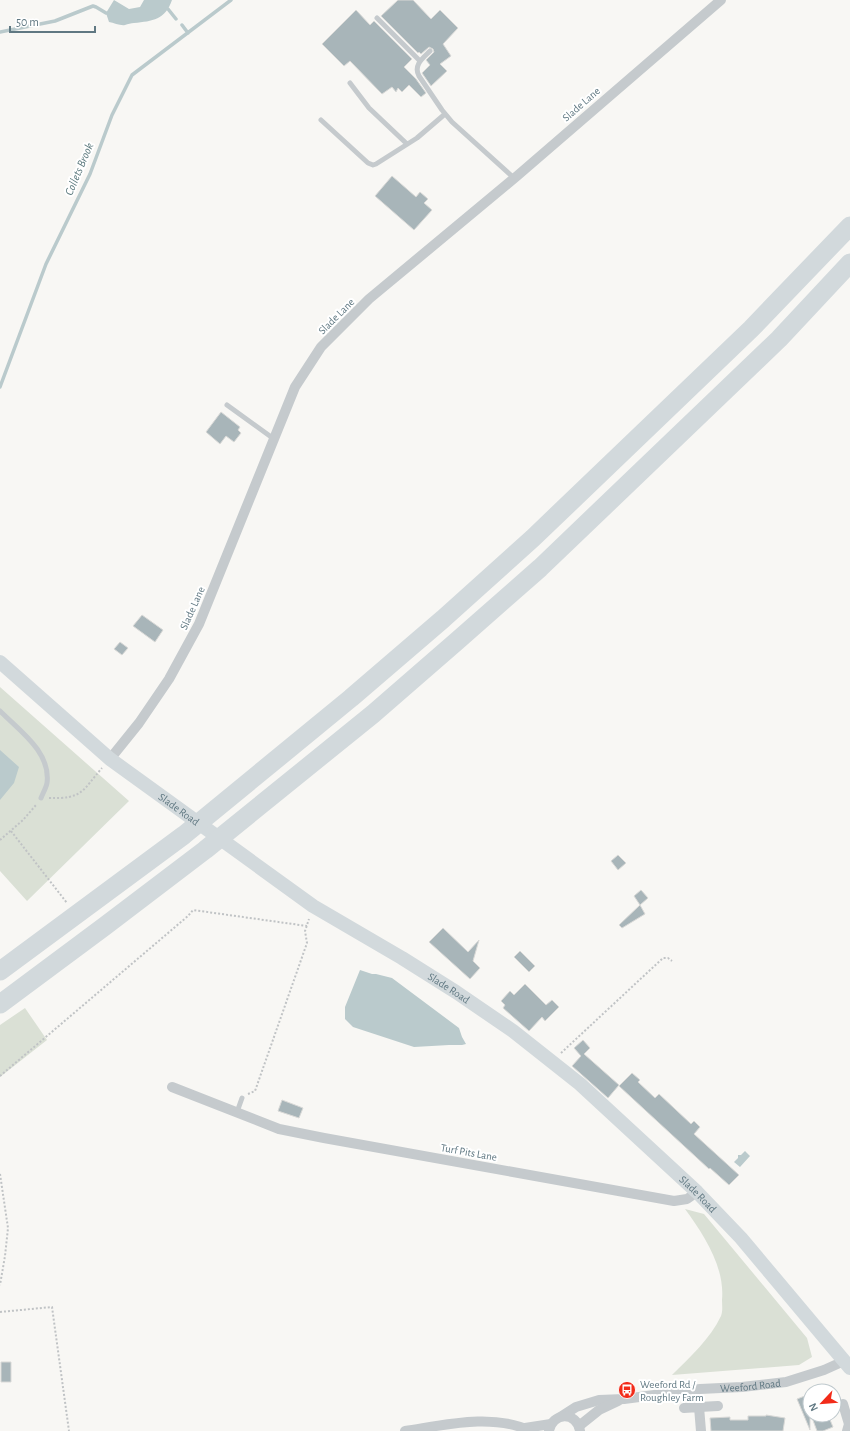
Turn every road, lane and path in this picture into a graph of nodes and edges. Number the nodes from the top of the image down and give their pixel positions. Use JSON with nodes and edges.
{"nodes":[{"id":1,"x":721,"y":0,"type":"edge"},
{"id":2,"x":377,"y":18,"type":"dead end"},
{"id":3,"x":430,"y":51,"type":"dead end"},
{"id":4,"x":420,"y":61,"type":"junction"},
{"id":5,"x":350,"y":83,"type":"dead end"},
{"id":6,"x":445,"y":114,"type":"junction"},
{"id":7,"x":321,"y":120,"type":"dead end"},
{"id":8,"x":407,"y":144,"type":"junction"},
{"id":9,"x":514,"y":178,"type":"junction"},
{"id":10,"x":850,"y":226,"type":"edge"},
{"id":11,"x":850,"y":263,"type":"edge"},
{"id":12,"x":227,"y":405,"type":"dead end"},
{"id":13,"x":274,"y":439,"type":"junction"},
{"id":14,"x":0,"y":664,"type":"edge"},
{"id":15,"x":0,"y":711,"type":"edge"},
{"id":16,"x":110,"y":759,"type":"junction"},
{"id":17,"x":41,"y":798,"type":"junction"},
{"id":18,"x":11,"y":831,"type":"junction"},
{"id":19,"x":0,"y":840,"type":"edge"},
{"id":20,"x":62,"y":898,"type":"dead end"},
{"id":21,"x":307,"y":926,"type":"dead end"},
{"id":22,"x":305,"y":931,"type":"dead end"},
{"id":23,"x":672,"y":961,"type":"dead end"},
{"id":24,"x":0,"y":971,"type":"edge"},
{"id":25,"x":0,"y":1004,"type":"edge"},
{"id":26,"x":552,"y":1062,"type":"junction"},
{"id":27,"x":0,"y":1076,"type":"edge"},
{"id":28,"x":172,"y":1087,"type":"dead end"},
{"id":29,"x":242,"y":1098,"type":"joint"},
{"id":30,"x":237,"y":1112,"type":"junction"},
{"id":31,"x":0,"y":1174,"type":"edge"},
{"id":32,"x":697,"y":1192,"type":"junction"},
{"id":33,"x":0,"y":1285,"type":"edge"},
{"id":34,"x":0,"y":1312,"type":"edge"},
{"id":35,"x":848,"y":1362,"type":"edge"},
{"id":36,"x":624,"y":1398,"type":"junction"},
{"id":37,"x":843,"y":1404,"type":"dead end"},
{"id":38,"x":718,"y":1406,"type":"dead end"},
{"id":39,"x":684,"y":1408,"type":"dead end"},
{"id":40,"x":699,"y":1408,"type":"junction"},
{"id":41,"x":562,"y":1416,"type":"junction"},
{"id":42,"x":849,"y":1426,"type":"edge"},
{"id":43,"x":550,"y":1427,"type":"edge"},
{"id":44,"x":579,"y":1428,"type":"edge"},
{"id":45,"x":528,"y":1430,"type":"edge"},
{"id":46,"x":69,"y":1431,"type":"edge"},
{"id":47,"x":411,"y":1431,"type":"edge"},
{"id":48,"x":700,"y":1431,"type":"edge"}],
"edges":[{"from":1,"to":9,"type":"street","name":"Slade Lane"},
{"from":2,"to":4,"type":"lane"},
{"from":3,"to":4,"type":"lane"},
{"from":4,"to":6,"type":"lane"},
{"from":5,"to":8,"type":"lane"},
{"from":6,"to":8,"type":"lane"},
{"from":6,"to":9,"type":"lane"},
{"from":7,"to":8,"type":"lane"},
{"from":9,"to":13,"type":"street","name":"Slade Lane"},
{"from":10,"to":24,"type":"highway"},
{"from":11,"to":25,"type":"highway"},
{"from":12,"to":13,"type":"lane"},
{"from":13,"to":16,"type":"street","name":"Slade Lane"},
{"from":14,"to":16,"type":"main road","name":"Slade Road"},
{"from":15,"to":17,"type":"lane"},
{"from":16,"to":17,"type":"path"},
{"from":16,"to":26,"type":"main road","name":"Slade Road"},
{"from":17,"to":18,"type":"path"},
{"from":18,"to":19,"type":"path"},
{"from":18,"to":20,"type":"path"},
{"from":21,"to":27,"type":"path"},
{"from":22,"to":29,"type":"path"},
{"from":23,"to":26,"type":"path"},
{"from":26,"to":32,"type":"main road","name":"Slade Road"},
{"from":28,"to":30,"type":"street","name":"Turf Pits Lane"},
{"from":29,"to":30,"type":"lane"},
{"from":30,"to":32,"type":"street","name":"Turf Pits Lane"},
{"from":31,"to":33,"type":"path"},
{"from":32,"to":35,"type":"main road","name":"Slade Road"},
{"from":34,"to":46,"type":"path"},
{"from":35,"to":36,"type":"street","name":"Weeford Road"},
{"from":36,"to":41,"type":"street","name":"Weeford Road"},
{"from":36,"to":44,"type":"street","name":"Weeford Road"},
{"from":37,"to":42,"type":"street"},
{"from":38,"to":40,"type":"street"},
{"from":39,"to":40,"type":"street"},
{"from":40,"to":48,"type":"street"},
{"from":41,"to":43,"type":"street","name":"Weeford Road"},
{"from":41,"to":44,"type":"street"},
{"from":43,"to":45,"type":"street"},
{"from":45,"to":47,"type":"street"}]}
